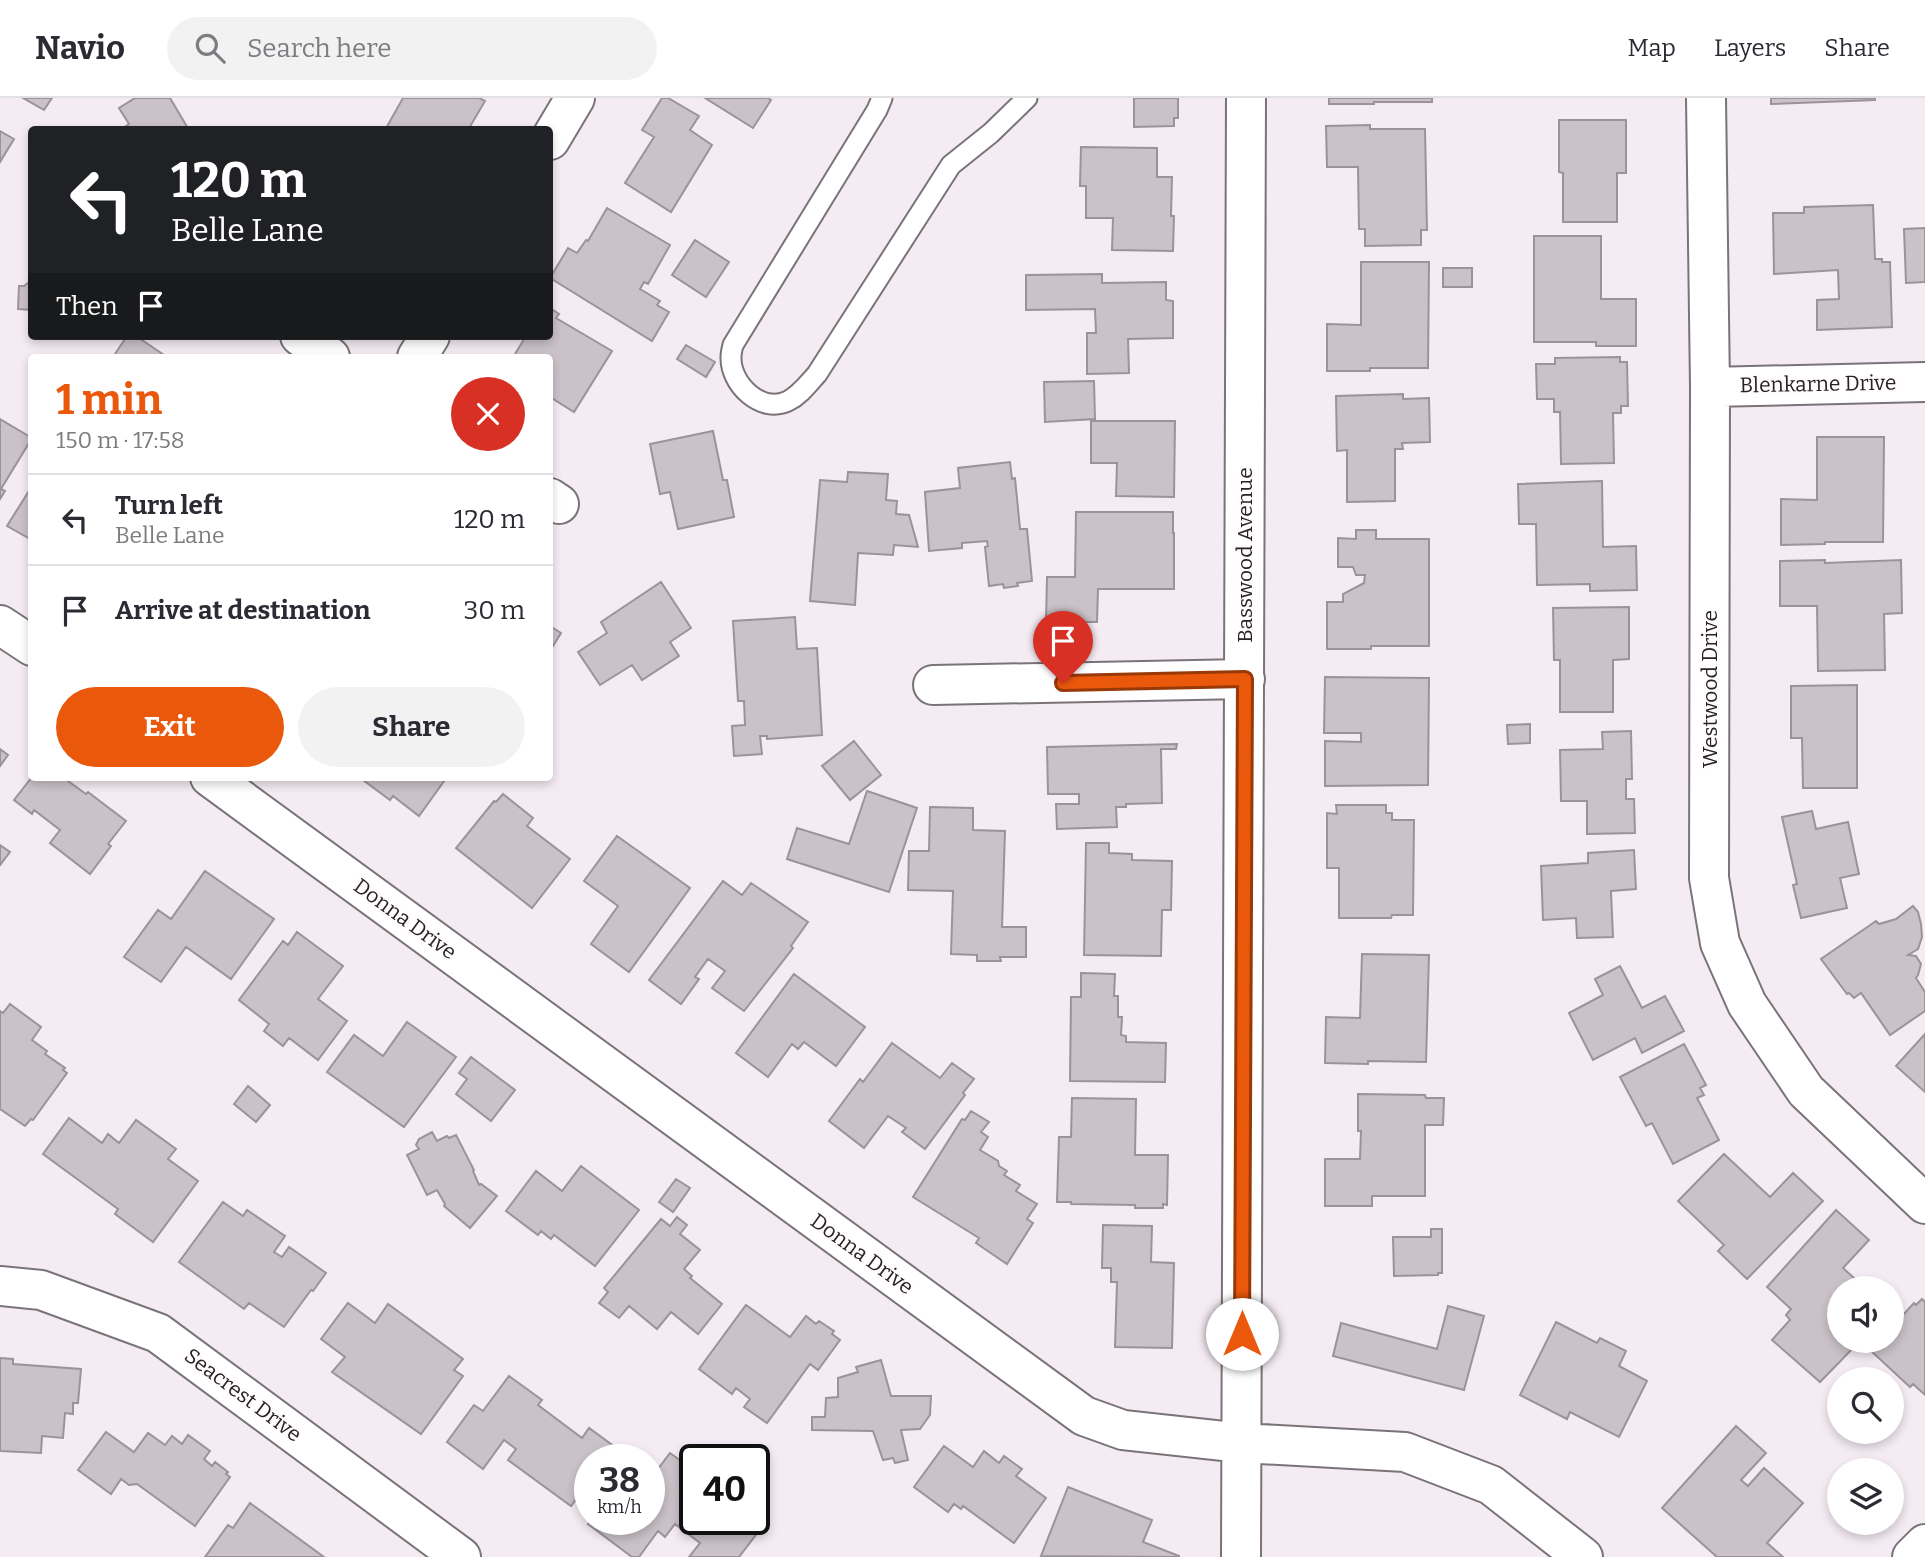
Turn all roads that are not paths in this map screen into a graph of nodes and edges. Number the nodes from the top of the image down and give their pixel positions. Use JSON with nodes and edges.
{"nodes":[{"id":1,"x":575,"y":98,"type":"edge"},
{"id":2,"x":881,"y":98,"type":"edge"},
{"id":3,"x":1027,"y":98,"type":"edge"},
{"id":4,"x":1246,"y":98,"type":"edge"},
{"id":5,"x":1706,"y":98,"type":"edge"},
{"id":6,"x":553,"y":135,"type":"edge"},
{"id":7,"x":306,"y":340,"type":"edge"},
{"id":8,"x":326,"y":354,"type":"edge"},
{"id":9,"x":1925,"y":382,"type":"edge"},
{"id":10,"x":1710,"y":387,"type":"junction"},
{"id":11,"x":0,"y":625,"type":"edge"},
{"id":12,"x":28,"y":643,"type":"edge"},
{"id":13,"x":1245,"y":679,"type":"junction"},
{"id":14,"x":933,"y":685,"type":"dead end"},
{"id":15,"x":215,"y":781,"type":"edge"},
{"id":16,"x":1925,"y":1204,"type":"edge"},
{"id":17,"x":0,"y":1286,"type":"edge"},
{"id":18,"x":1242,"y":1443,"type":"junction"},
{"id":19,"x":1925,"y":1544,"type":"edge"},
{"id":20,"x":461,"y":1557,"type":"edge"},
{"id":21,"x":1241,"y":1557,"type":"edge"},
{"id":22,"x":1583,"y":1557,"type":"edge"},
{"id":23,"x":1912,"y":1557,"type":"edge"}],
"edges":[{"from":1,"to":6,"type":"street"},
{"from":2,"to":3,"type":"lane"},
{"from":4,"to":13,"type":"street","name":"Basswood Avenue"},
{"from":5,"to":10,"type":"street","name":"Westwood Drive"},
{"from":7,"to":8,"type":"street"},
{"from":9,"to":10,"type":"street","name":"Blenkarne Drive"},
{"from":10,"to":16,"type":"street","name":"Westwood Drive"},
{"from":11,"to":12,"type":"street"},
{"from":13,"to":14,"type":"street"},
{"from":13,"to":18,"type":"street","name":"Basswood Avenue"},
{"from":15,"to":18,"type":"street","name":"Donna Drive"},
{"from":17,"to":20,"type":"street","name":"Seacrest Drive"},
{"from":18,"to":21,"type":"street","name":"Basswood Avenue"},
{"from":18,"to":22,"type":"street","name":"Donna Drive"},
{"from":19,"to":23,"type":"street"}]}
